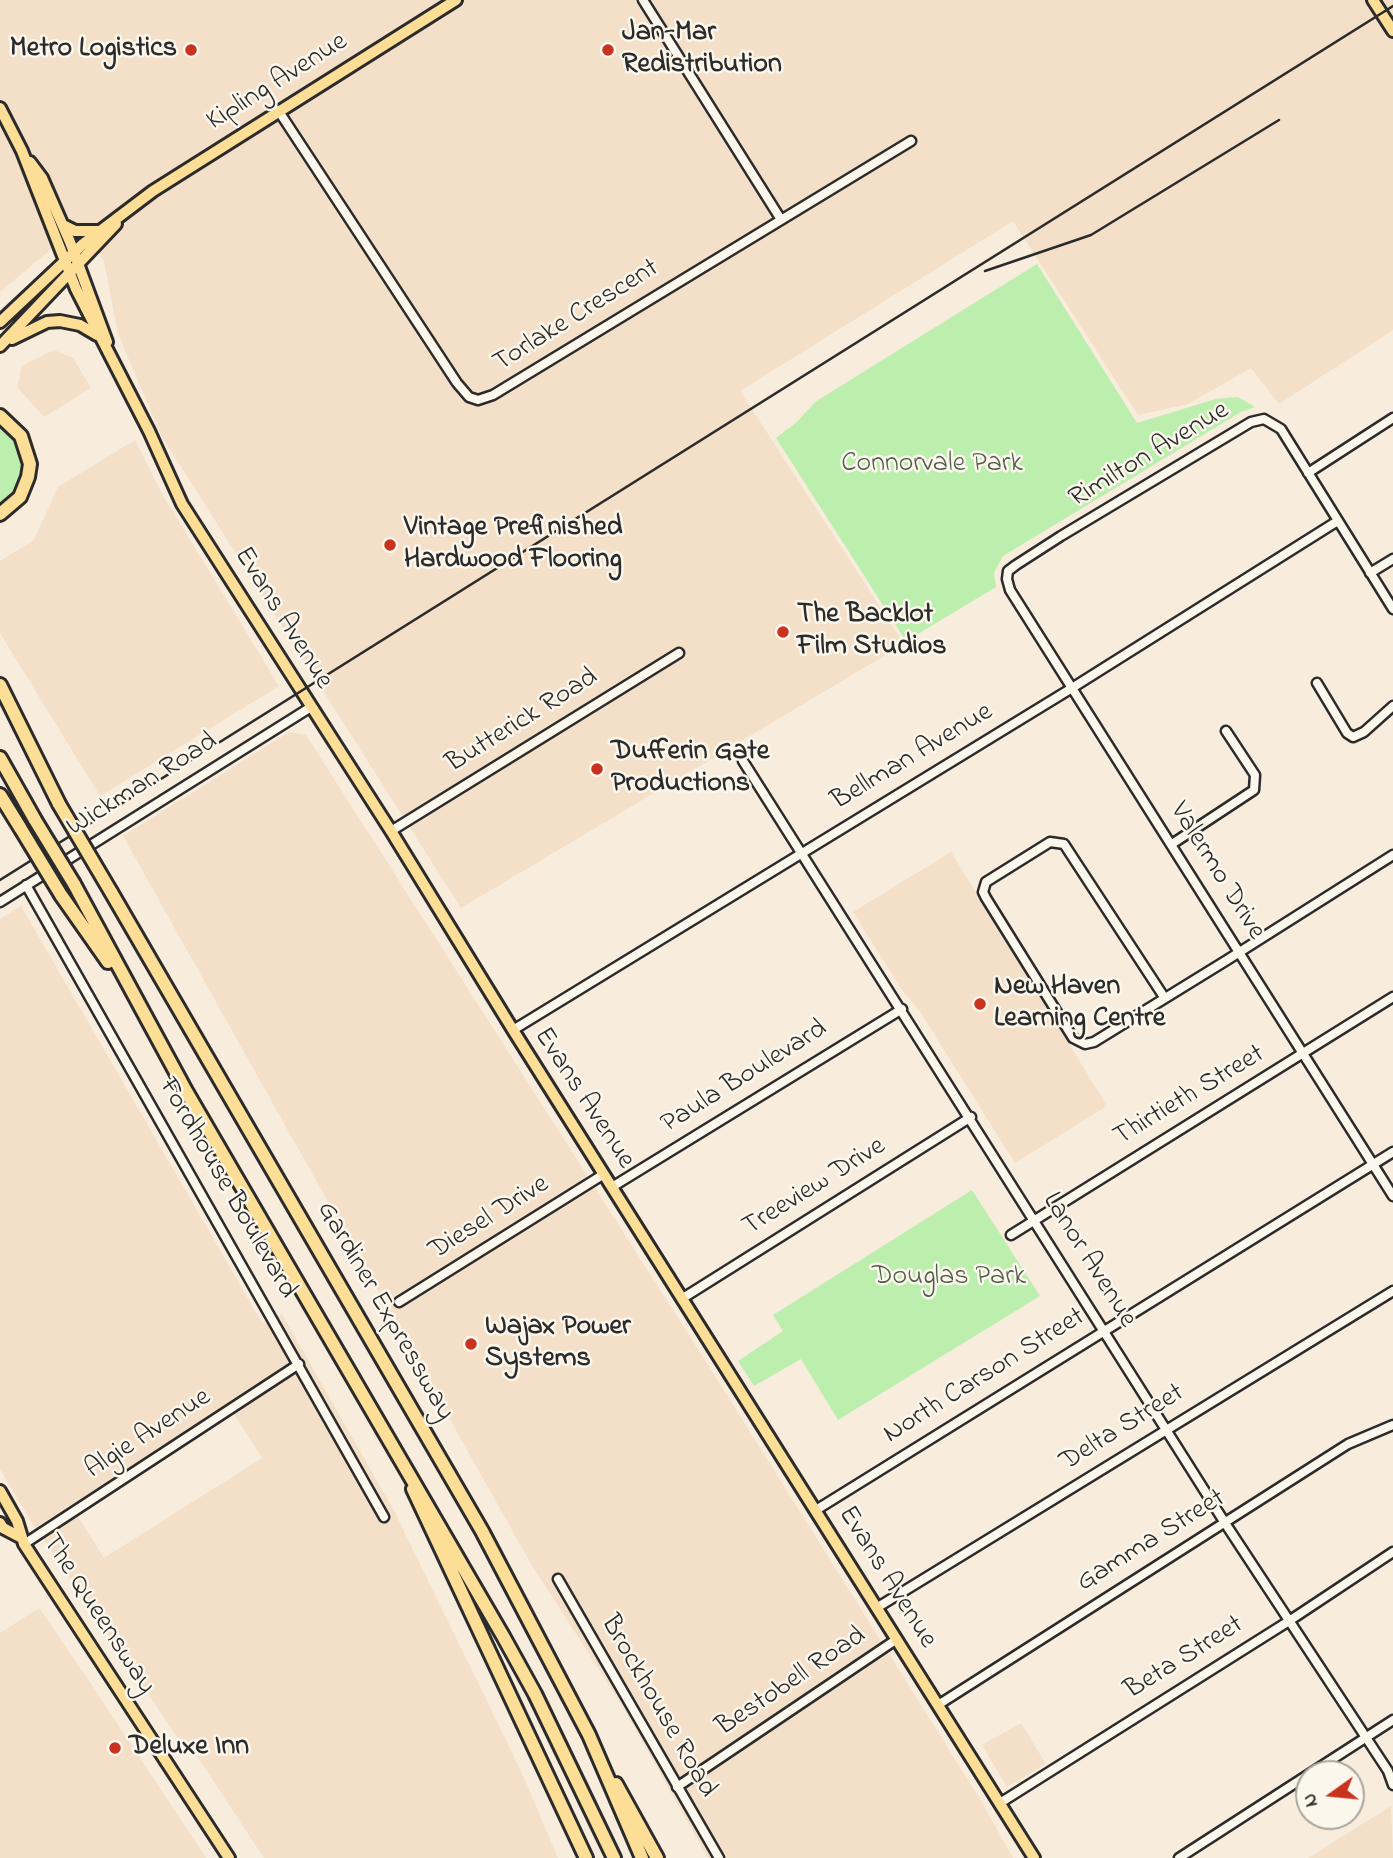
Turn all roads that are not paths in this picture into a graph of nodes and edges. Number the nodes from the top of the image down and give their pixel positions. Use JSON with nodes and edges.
{"nodes":[{"id":1,"x":456,"y":0,"type":"edge"},
{"id":2,"x":643,"y":0,"type":"edge"},
{"id":3,"x":1373,"y":0,"type":"edge"},
{"id":4,"x":1393,"y":31,"type":"edge"},
{"id":5,"x":0,"y":108,"type":"edge"},
{"id":6,"x":278,"y":110,"type":"junction"},
{"id":7,"x":911,"y":141,"type":"dead end"},
{"id":8,"x":22,"y":151,"type":"junction"},
{"id":9,"x":128,"y":211,"type":"junction"},
{"id":10,"x":780,"y":218,"type":"junction"},
{"id":11,"x":63,"y":225,"type":"junction"},
{"id":12,"x":98,"y":230,"type":"junction"},
{"id":13,"x":75,"y":251,"type":"junction"},
{"id":14,"x":64,"y":262,"type":"junction"},
{"id":15,"x":80,"y":265,"type":"junction"},
{"id":16,"x":69,"y":275,"type":"junction"},
{"id":17,"x":0,"y":322,"type":"edge"},
{"id":18,"x":98,"y":336,"type":"junction"},
{"id":19,"x":1,"y":345,"type":"edge"},
{"id":20,"x":111,"y":355,"type":"junction"},
{"id":21,"x":0,"y":416,"type":"edge"},
{"id":22,"x":1393,"y":418,"type":"edge"},
{"id":23,"x":1308,"y":474,"type":"junction"},
{"id":24,"x":0,"y":514,"type":"edge"},
{"id":25,"x":1336,"y":522,"type":"junction"},
{"id":26,"x":1393,"y":559,"type":"edge"},
{"id":27,"x":1008,"y":572,"type":"joint"},
{"id":28,"x":1370,"y":573,"type":"junction"},
{"id":29,"x":1393,"y":609,"type":"edge"},
{"id":30,"x":679,"y":653,"type":"dead end"},
{"id":31,"x":1317,"y":683,"type":"dead end"},
{"id":32,"x":0,"y":685,"type":"edge"},
{"id":33,"x":1072,"y":688,"type":"junction"},
{"id":34,"x":0,"y":705,"type":"edge"},
{"id":35,"x":1393,"y":706,"type":"edge"},
{"id":36,"x":311,"y":707,"type":"junction"},
{"id":37,"x":1226,"y":731,"type":"dead end"},
{"id":38,"x":0,"y":758,"type":"edge"},
{"id":39,"x":743,"y":761,"type":"dead end"},
{"id":40,"x":0,"y":795,"type":"edge"},
{"id":41,"x":58,"y":804,"type":"junction"},
{"id":42,"x":391,"y":831,"type":"junction"},
{"id":43,"x":1171,"y":845,"type":"junction"},
{"id":44,"x":801,"y":853,"type":"junction"},
{"id":45,"x":1393,"y":855,"type":"edge"},
{"id":46,"x":26,"y":886,"type":"junction"},
{"id":47,"x":0,"y":902,"type":"edge"},
{"id":48,"x":1240,"y":952,"type":"junction"},
{"id":49,"x":1164,"y":997,"type":"junction"},
{"id":50,"x":1393,"y":997,"type":"edge"},
{"id":51,"x":137,"y":1002,"type":"junction"},
{"id":52,"x":902,"y":1009,"type":"junction"},
{"id":53,"x":513,"y":1030,"type":"junction"},
{"id":54,"x":1304,"y":1054,"type":"junction"},
{"id":55,"x":971,"y":1117,"type":"junction"},
{"id":56,"x":1393,"y":1152,"type":"edge"},
{"id":57,"x":1373,"y":1164,"type":"junction"},
{"id":58,"x":604,"y":1174,"type":"junction"},
{"id":59,"x":612,"y":1187,"type":"junction"},
{"id":60,"x":1393,"y":1196,"type":"edge"},
{"id":61,"x":1035,"y":1219,"type":"junction"},
{"id":62,"x":1011,"y":1235,"type":"dead end"},
{"id":63,"x":1393,"y":1291,"type":"edge"},
{"id":64,"x":683,"y":1298,"type":"junction"},
{"id":65,"x":399,"y":1302,"type":"dead end"},
{"id":66,"x":1104,"y":1330,"type":"junction"},
{"id":67,"x":299,"y":1364,"type":"junction"},
{"id":68,"x":1393,"y":1425,"type":"edge"},
{"id":69,"x":1166,"y":1429,"type":"junction"},
{"id":70,"x":407,"y":1472,"type":"junction"},
{"id":71,"x":0,"y":1491,"type":"edge"},
{"id":72,"x":816,"y":1510,"type":"junction"},
{"id":73,"x":384,"y":1517,"type":"dead end"},
{"id":74,"x":1225,"y":1522,"type":"junction"},
{"id":75,"x":0,"y":1523,"type":"edge"},
{"id":76,"x":22,"y":1541,"type":"junction"},
{"id":77,"x":1393,"y":1552,"type":"edge"},
{"id":78,"x":558,"y":1579,"type":"dead end"},
{"id":79,"x":878,"y":1608,"type":"junction"},
{"id":80,"x":1289,"y":1621,"type":"junction"},
{"id":81,"x":897,"y":1639,"type":"junction"},
{"id":82,"x":938,"y":1705,"type":"junction"},
{"id":83,"x":1393,"y":1720,"type":"edge"},
{"id":84,"x":589,"y":1735,"type":"junction"},
{"id":85,"x":1365,"y":1737,"type":"junction"},
{"id":86,"x":1393,"y":1785,"type":"edge"},
{"id":87,"x":677,"y":1787,"type":"junction"},
{"id":88,"x":1000,"y":1802,"type":"junction"},
{"id":89,"x":229,"y":1858,"type":"edge"},
{"id":90,"x":586,"y":1858,"type":"edge"},
{"id":91,"x":614,"y":1858,"type":"edge"},
{"id":92,"x":642,"y":1858,"type":"edge"},
{"id":93,"x":657,"y":1858,"type":"edge"},
{"id":94,"x":719,"y":1858,"type":"edge"},
{"id":95,"x":1034,"y":1858,"type":"edge"},
{"id":96,"x":1179,"y":1858,"type":"edge"}],
"edges":[{"from":1,"to":6,"type":"main road","name":"Kipling Avenue"},
{"from":2,"to":10,"type":"street"},
{"from":3,"to":4,"type":"main road"},
{"from":5,"to":8,"type":"main road","name":"Evans Avenue"},
{"from":6,"to":9,"type":"main road","name":"Kipling Avenue"},
{"from":6,"to":10,"type":"street","name":"Torlake Crescent"},
{"from":7,"to":10,"type":"street"},
{"from":8,"to":11,"type":"main road","name":"Evans Avenue"},
{"from":8,"to":14,"type":"main road","name":"Evans Avenue"},
{"from":9,"to":12,"type":"main road","name":"Kipling Avenue"},
{"from":9,"to":15,"type":"main road","name":"Kipling Avenue"},
{"from":11,"to":12,"type":"main road"},
{"from":11,"to":13,"type":"main road","name":"Evans Avenue"},
{"from":12,"to":13,"type":"main road","name":"Kipling Avenue"},
{"from":13,"to":14,"type":"main road","name":"Kipling Avenue"},
{"from":13,"to":15,"type":"main road","name":"Evans Avenue"},
{"from":14,"to":16,"type":"main road","name":"Evans Avenue"},
{"from":14,"to":17,"type":"main road","name":"Kipling Avenue"},
{"from":15,"to":16,"type":"main road","name":"Kipling Avenue"},
{"from":15,"to":20,"type":"main road","name":"Evans Avenue"},
{"from":16,"to":18,"type":"main road","name":"Evans Avenue"},
{"from":16,"to":19,"type":"main road","name":"Kipling Avenue"},
{"from":18,"to":19,"type":"main road"},
{"from":18,"to":20,"type":"main road","name":"Evans Avenue"},
{"from":20,"to":36,"type":"main road","name":"Evans Avenue"},
{"from":21,"to":24,"type":"highway"},
{"from":22,"to":23,"type":"street"},
{"from":23,"to":25,"type":"street","name":"Rimilton Avenue"},
{"from":23,"to":27,"type":"street","name":"Rimilton Avenue"},
{"from":25,"to":28,"type":"street","name":"Rimilton Avenue"},
{"from":25,"to":33,"type":"street","name":"Bellman Avenue"},
{"from":26,"to":28,"type":"street"},
{"from":27,"to":33,"type":"street","name":"Valermo Drive"},
{"from":28,"to":29,"type":"street","name":"Rimilton Avenue"},
{"from":30,"to":42,"type":"street","name":"Butterick Road"},
{"from":31,"to":35,"type":"street"},
{"from":32,"to":41,"type":"highway","name":"Gardiner Expressway"},
{"from":33,"to":43,"type":"street","name":"Valermo Drive"},
{"from":33,"to":44,"type":"street","name":"Bellman Avenue"},
{"from":34,"to":41,"type":"highway","name":"Gardiner Expressway"},
{"from":36,"to":42,"type":"main road","name":"Evans Avenue"},
{"from":36,"to":46,"type":"street","name":"Wickman Road"},
{"from":37,"to":43,"type":"street"},
{"from":38,"to":51,"type":"highway","bridge":true},
{"from":39,"to":44,"type":"street","name":"Lanor Avenue"},
{"from":40,"to":51,"type":"highway","bridge":true},
{"from":41,"to":84,"type":"highway","name":"Gardiner Expressway","bridge":true},
{"from":42,"to":53,"type":"main road","name":"Evans Avenue"},
{"from":43,"to":48,"type":"street","name":"Valermo Drive"},
{"from":44,"to":52,"type":"street","name":"Lanor Avenue"},
{"from":44,"to":53,"type":"street","name":"Bellman Avenue"},
{"from":45,"to":48,"type":"street"},
{"from":46,"to":47,"type":"street","name":"Wickman Road"},
{"from":46,"to":67,"type":"street","name":"Fordhouse Boulevard"},
{"from":48,"to":49,"type":"street"},
{"from":48,"to":54,"type":"street","name":"Valermo Drive"},
{"from":49,"to":49,"type":"street"},
{"from":50,"to":54,"type":"street","name":"Thirtieth Street"},
{"from":51,"to":70,"type":"highway"},
{"from":52,"to":55,"type":"street","name":"Lanor Avenue"},
{"from":52,"to":59,"type":"street","name":"Paula Boulevard"},
{"from":53,"to":58,"type":"main road","name":"Evans Avenue"},
{"from":54,"to":57,"type":"street","name":"Valermo Drive"},
{"from":54,"to":61,"type":"street","name":"Thirtieth Street"},
{"from":55,"to":61,"type":"street","name":"Lanor Avenue"},
{"from":55,"to":64,"type":"street","name":"Treeview Drive"},
{"from":56,"to":57,"type":"street","name":"North Carson Street"},
{"from":57,"to":60,"type":"street","name":"Valermo Drive"},
{"from":57,"to":66,"type":"street","name":"North Carson Street"},
{"from":58,"to":59,"type":"main road","name":"Evans Avenue"},
{"from":58,"to":65,"type":"street","name":"Diesel Drive"},
{"from":59,"to":64,"type":"main road","name":"Evans Avenue"},
{"from":61,"to":62,"type":"street","name":"Thirtieth Street"},
{"from":61,"to":66,"type":"street","name":"Lanor Avenue"},
{"from":63,"to":69,"type":"street","name":"Delta Street"},
{"from":64,"to":72,"type":"main road","name":"Evans Avenue"},
{"from":66,"to":69,"type":"street","name":"Lanor Avenue"},
{"from":66,"to":72,"type":"street","name":"North Carson Street"},
{"from":67,"to":73,"type":"street","name":"Fordhouse Boulevard"},
{"from":67,"to":76,"type":"street","name":"Algie Avenue"},
{"from":68,"to":74,"type":"street","name":"Gamma Street"},
{"from":69,"to":74,"type":"street","name":"Lanor Avenue"},
{"from":69,"to":79,"type":"street","name":"Delta Street"},
{"from":70,"to":90,"type":"highway"},
{"from":70,"to":91,"type":"highway"},
{"from":71,"to":76,"type":"main road","name":"The Queensway"},
{"from":72,"to":79,"type":"main road","name":"Evans Avenue"},
{"from":74,"to":80,"type":"street","name":"Lanor Avenue"},
{"from":74,"to":82,"type":"street","name":"Gamma Street"},
{"from":75,"to":76,"type":"main road","name":"The Queensway"},
{"from":76,"to":89,"type":"main road","name":"The Queensway"},
{"from":77,"to":80,"type":"street","name":"Beta Street"},
{"from":78,"to":87,"type":"street","name":"Brockhouse Road"},
{"from":79,"to":81,"type":"main road","name":"Evans Avenue"},
{"from":80,"to":85,"type":"street","name":"Lanor Avenue"},
{"from":80,"to":88,"type":"street","name":"Beta Street"},
{"from":81,"to":82,"type":"main road","name":"Evans Avenue"},
{"from":81,"to":87,"type":"street","name":"Bestobell Road"},
{"from":82,"to":88,"type":"main road","name":"Evans Avenue"},
{"from":83,"to":85,"type":"street"},
{"from":84,"to":92,"type":"highway","name":"Gardiner Expressway"},
{"from":84,"to":93,"type":"highway"},
{"from":85,"to":86,"type":"street","name":"Lanor Avenue"},
{"from":85,"to":96,"type":"street"},
{"from":87,"to":94,"type":"street","name":"Brockhouse Road"},
{"from":88,"to":95,"type":"main road","name":"Evans Avenue"}]}
